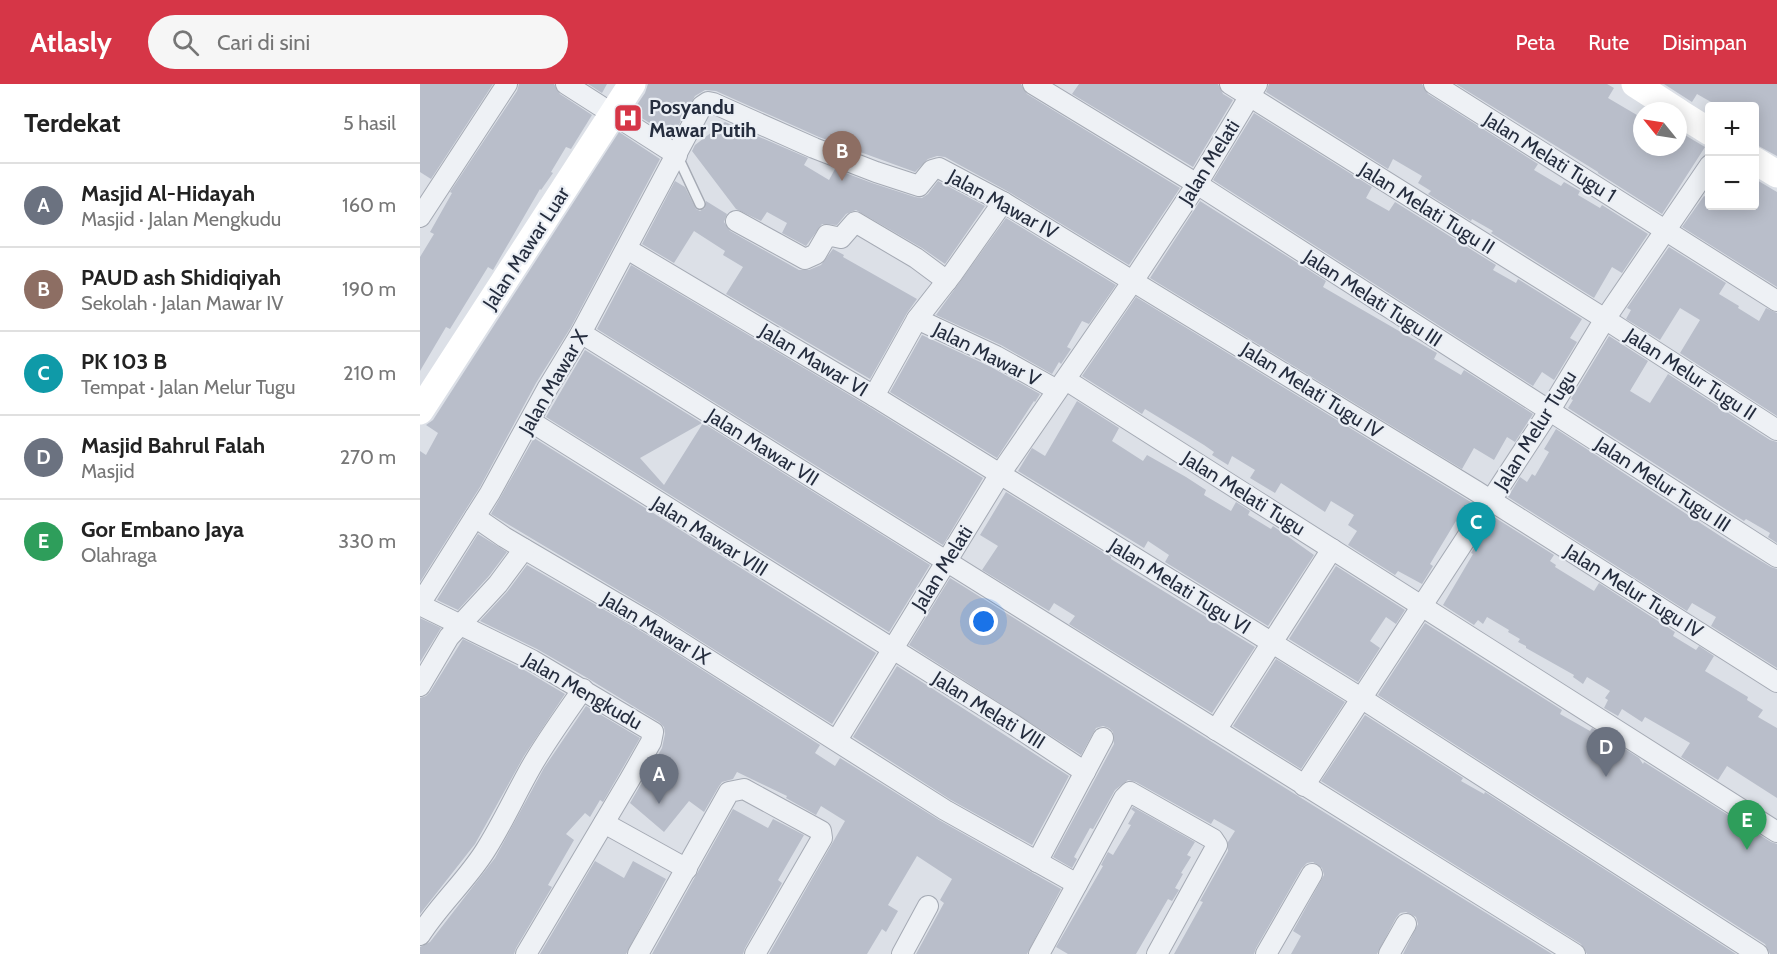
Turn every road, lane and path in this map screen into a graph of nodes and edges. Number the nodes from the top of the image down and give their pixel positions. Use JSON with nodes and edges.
{"nodes":[{"id":1,"x":507,"y":84,"type":"edge"},
{"id":2,"x":566,"y":84,"type":"edge"},
{"id":3,"x":632,"y":84,"type":"edge"},
{"id":4,"x":1033,"y":84,"type":"edge"},
{"id":5,"x":1230,"y":84,"type":"edge"},
{"id":6,"x":1434,"y":84,"type":"edge"},
{"id":7,"x":1635,"y":84,"type":"edge"},
{"id":8,"x":1253,"y":90,"type":"edge"},
{"id":9,"x":708,"y":102,"type":"joint"},
{"id":10,"x":1664,"y":102,"type":"edge"},
{"id":11,"x":613,"y":114,"type":"junction"},
{"id":12,"x":1687,"y":117,"type":"edge"},
{"id":13,"x":1705,"y":129,"type":"edge"},
{"id":14,"x":677,"y":155,"type":"junction"},
{"id":15,"x":1759,"y":163,"type":"edge"},
{"id":16,"x":1705,"y":173,"type":"edge"},
{"id":17,"x":1777,"y":174,"type":"edge"},
{"id":18,"x":1197,"y":184,"type":"junction"},
{"id":19,"x":1003,"y":202,"type":"junction"},
{"id":20,"x":700,"y":204,"type":"dead end"},
{"id":21,"x":420,"y":217,"type":"edge"},
{"id":22,"x":736,"y":221,"type":"dead end"},
{"id":23,"x":1667,"y":230,"type":"junction"},
{"id":24,"x":627,"y":249,"type":"junction"},
{"id":25,"x":947,"y":281,"type":"junction"},
{"id":26,"x":1132,"y":281,"type":"junction"},
{"id":27,"x":1777,"y":301,"type":"edge"},
{"id":28,"x":918,"y":319,"type":"junction"},
{"id":29,"x":1605,"y":319,"type":"junction"},
{"id":30,"x":581,"y":333,"type":"junction"},
{"id":31,"x":1062,"y":385,"type":"junction"},
{"id":32,"x":874,"y":396,"type":"junction"},
{"id":33,"x":1550,"y":410,"type":"junction"},
{"id":34,"x":420,"y":411,"type":"edge"},
{"id":35,"x":530,"y":421,"type":"junction"},
{"id":36,"x":1777,"y":430,"type":"edge"},
{"id":37,"x":1000,"y":474,"type":"junction"},
{"id":38,"x":1490,"y":501,"type":"junction"},
{"id":39,"x":475,"y":517,"type":"junction"},
{"id":40,"x":524,"y":549,"type":"junction"},
{"id":41,"x":1332,"y":549,"type":"junction"},
{"id":42,"x":1777,"y":557,"type":"edge"},
{"id":43,"x":946,"y":561,"type":"junction"},
{"id":44,"x":420,"y":604,"type":"edge"},
{"id":45,"x":1422,"y":605,"type":"junction"},
{"id":46,"x":461,"y":625,"type":"junction"},
{"id":47,"x":1272,"y":643,"type":"junction"},
{"id":48,"x":892,"y":649,"type":"junction"},
{"id":49,"x":1777,"y":682,"type":"edge"},
{"id":50,"x":420,"y":686,"type":"edge"},
{"id":51,"x":583,"y":689,"type":"junction"},
{"id":52,"x":1360,"y":698,"type":"junction"},
{"id":53,"x":1216,"y":730,"type":"junction"},
{"id":54,"x":1103,"y":738,"type":"dead end"},
{"id":55,"x":837,"y":740,"type":"junction"},
{"id":56,"x":1085,"y":772,"type":"junction"},
{"id":57,"x":1304,"y":786,"type":"junction"},
{"id":58,"x":604,"y":823,"type":"junction"},
{"id":59,"x":1777,"y":832,"type":"edge"},
{"id":60,"x":1037,"y":862,"type":"junction"},
{"id":61,"x":687,"y":869,"type":"junction"},
{"id":62,"x":1312,"y":874,"type":"dead end"},
{"id":63,"x":1077,"y":884,"type":"junction"},
{"id":64,"x":928,"y":906,"type":"dead end"},
{"id":65,"x":1406,"y":924,"type":"dead end"},
{"id":66,"x":420,"y":935,"type":"edge"},
{"id":67,"x":526,"y":954,"type":"edge"},
{"id":68,"x":638,"y":954,"type":"edge"},
{"id":69,"x":755,"y":954,"type":"edge"},
{"id":70,"x":902,"y":954,"type":"edge"},
{"id":71,"x":1039,"y":954,"type":"edge"},
{"id":72,"x":1157,"y":954,"type":"edge"},
{"id":73,"x":1266,"y":954,"type":"edge"},
{"id":74,"x":1389,"y":954,"type":"edge"},
{"id":75,"x":1575,"y":954,"type":"edge"},
{"id":76,"x":1758,"y":954,"type":"edge"}],
"edges":[{"from":1,"to":21,"type":"street"},
{"from":2,"to":11,"type":"street"},
{"from":3,"to":11,"type":"street","name":"Jalan Mawar Luar"},
{"from":4,"to":18,"type":"street","name":"Jalan Melati Tugu III"},
{"from":5,"to":8,"type":"street","name":"Jalan Melati Tugu II"},
{"from":6,"to":23,"type":"street","name":"Jalan Melati Tugu 1"},
{"from":7,"to":10,"type":"street"},
{"from":8,"to":18,"type":"street","name":"Jalan Melati"},
{"from":8,"to":29,"type":"street","name":"Jalan Melati Tugu II"},
{"from":9,"to":14,"type":"street","name":"Jalan Mawar X"},
{"from":9,"to":19,"type":"street","name":"Jalan Mawar IV"},
{"from":11,"to":14,"type":"street"},
{"from":11,"to":34,"type":"street","name":"Jalan Mawar Luar"},
{"from":12,"to":13,"type":"street"},
{"from":14,"to":20,"type":"lane"},
{"from":14,"to":24,"type":"street","name":"Jalan Mawar X"},
{"from":15,"to":17,"type":"street"},
{"from":16,"to":23,"type":"street","name":"Jalan Melur Tugu"},
{"from":18,"to":26,"type":"street","name":"Jalan Melati"},
{"from":18,"to":33,"type":"street","name":"Jalan Melati Tugu III"},
{"from":19,"to":25,"type":"street","name":"Jalan Mawar V"},
{"from":19,"to":26,"type":"street","name":"Jalan Mawar IV"},
{"from":22,"to":25,"type":"street"},
{"from":23,"to":27,"type":"street","name":"Jalan Melati Tugu 1"},
{"from":23,"to":29,"type":"street","name":"Jalan Melur Tugu"},
{"from":24,"to":30,"type":"street","name":"Jalan Mawar X"},
{"from":24,"to":32,"type":"street","name":"Jalan Mawar VI"},
{"from":25,"to":28,"type":"street","name":"Jalan Mawar V"},
{"from":26,"to":31,"type":"street","name":"Jalan Melati"},
{"from":26,"to":38,"type":"street","name":"Jalan Melati Tugu IV"},
{"from":28,"to":31,"type":"street","name":"Jalan Mawar V"},
{"from":28,"to":32,"type":"street","name":"Jalan Mawar V"},
{"from":29,"to":33,"type":"street","name":"Jalan Melur Tugu"},
{"from":29,"to":36,"type":"street","name":"Jalan Melur Tugu II"},
{"from":30,"to":35,"type":"street","name":"Jalan Mawar X"},
{"from":30,"to":43,"type":"street","name":"Jalan Mawar VII"},
{"from":31,"to":37,"type":"street","name":"Jalan Melati"},
{"from":31,"to":41,"type":"street","name":"Jalan Melati Tugu"},
{"from":32,"to":37,"type":"street","name":"Jalan Mawar VI"},
{"from":33,"to":38,"type":"street","name":"Jalan Melur Tugu"},
{"from":33,"to":42,"type":"street","name":"Jalan Melur Tugu III"},
{"from":35,"to":39,"type":"street","name":"Jalan Mawar X"},
{"from":35,"to":48,"type":"street","name":"Jalan Mawar VIII"},
{"from":37,"to":43,"type":"street","name":"Jalan Melati"},
{"from":37,"to":47,"type":"street","name":"Jalan Melati Tugu VI"},
{"from":38,"to":45,"type":"street","name":"Jalan Melur Tugu"},
{"from":38,"to":49,"type":"street","name":"Jalan Melur Tugu IV"},
{"from":39,"to":40,"type":"street","name":"Jalan Mawar IX"},
{"from":39,"to":44,"type":"street","name":"Jalan Mawar X"},
{"from":40,"to":46,"type":"street"},
{"from":40,"to":55,"type":"street","name":"Jalan Mawar IX"},
{"from":41,"to":45,"type":"street","name":"Jalan Melati Tugu"},
{"from":41,"to":47,"type":"street"},
{"from":43,"to":48,"type":"street","name":"Jalan Melati"},
{"from":43,"to":53,"type":"street","name":"Jalan Mawar VII"},
{"from":44,"to":46,"type":"street","name":"Jalan Mengkudu"},
{"from":45,"to":52,"type":"street","name":"Jalan Melur Tugu"},
{"from":45,"to":59,"type":"street"},
{"from":46,"to":50,"type":"street"},
{"from":46,"to":51,"type":"street","name":"Jalan Mengkudu"},
{"from":47,"to":52,"type":"street","name":"Jalan Melati Tugu VI"},
{"from":47,"to":53,"type":"street"},
{"from":48,"to":55,"type":"street","name":"Jalan Melati"},
{"from":48,"to":56,"type":"street","name":"Jalan Melati VIII"},
{"from":51,"to":58,"type":"street","name":"Jalan Mengkudu"},
{"from":51,"to":66,"type":"street"},
{"from":52,"to":57,"type":"street","name":"Jalan Melur Tugu"},
{"from":52,"to":76,"type":"street","name":"Jalan Melati Tugu VI"},
{"from":53,"to":57,"type":"street","name":"Jalan Mawar VII"},
{"from":54,"to":56,"type":"street"},
{"from":55,"to":60,"type":"street"},
{"from":56,"to":60,"type":"street"},
{"from":57,"to":75,"type":"street","name":"Jalan Mawar VII"},
{"from":58,"to":61,"type":"street"},
{"from":58,"to":67,"type":"street"},
{"from":60,"to":63,"type":"street"},
{"from":61,"to":68,"type":"street"},
{"from":61,"to":69,"type":"street"},
{"from":62,"to":73,"type":"street"},
{"from":63,"to":71,"type":"street"},
{"from":63,"to":72,"type":"street"},
{"from":64,"to":70,"type":"street"},
{"from":65,"to":74,"type":"street"}]}
